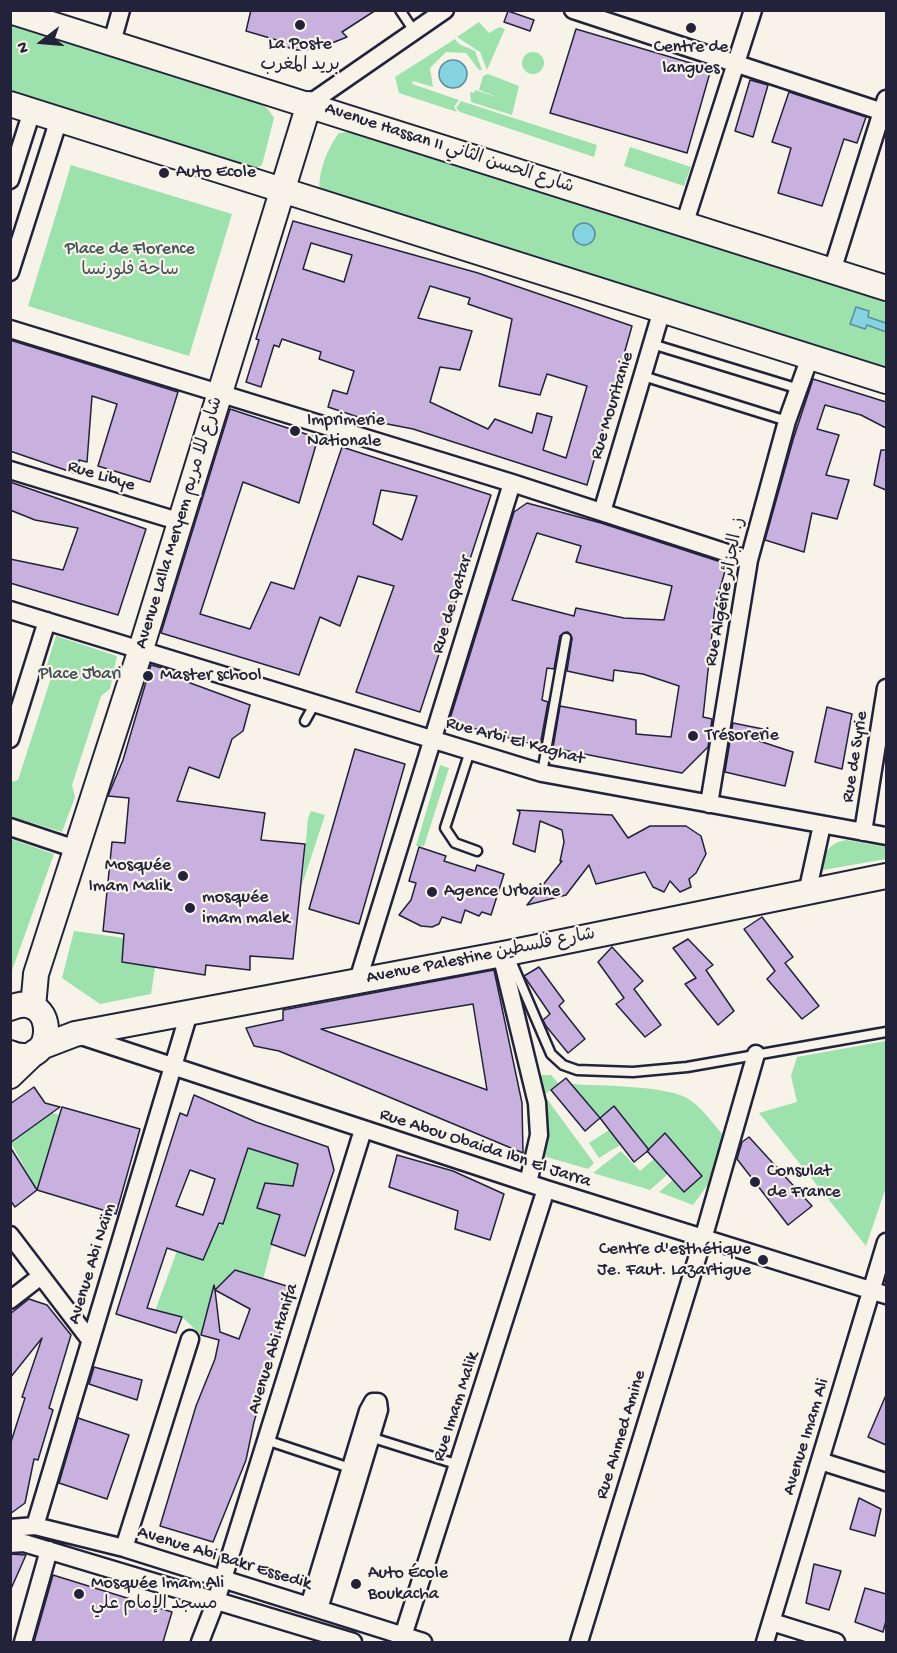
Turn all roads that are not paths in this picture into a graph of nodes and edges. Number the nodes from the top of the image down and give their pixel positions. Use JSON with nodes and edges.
{"nodes":[{"id":1,"x":121,"y":10,"type":"edge"},
{"id":2,"x":399,"y":10,"type":"edge"},
{"id":3,"x":445,"y":10,"type":"edge"},
{"id":4,"x":573,"y":10,"type":"edge"},
{"id":5,"x":753,"y":10,"type":"edge"},
{"id":6,"x":10,"y":11,"type":"edge"},
{"id":7,"x":414,"y":31,"type":"junction"},
{"id":8,"x":112,"y":42,"type":"junction"},
{"id":9,"x":738,"y":64,"type":"junction"},
{"id":10,"x":309,"y":104,"type":"junction"},
{"id":11,"x":21,"y":107,"type":"edge"},
{"id":12,"x":885,"y":108,"type":"edge"},
{"id":13,"x":59,"y":119,"type":"junction"},
{"id":14,"x":10,"y":180,"type":"edge"},
{"id":15,"x":283,"y":190,"type":"junction"},
{"id":16,"x":684,"y":225,"type":"junction"},
{"id":17,"x":832,"y":271,"type":"junction"},
{"id":18,"x":10,"y":272,"type":"edge"},
{"id":19,"x":886,"y":288,"type":"edge"},
{"id":20,"x":662,"y":310,"type":"junction"},
{"id":21,"x":10,"y":329,"type":"edge"},
{"id":22,"x":652,"y":344,"type":"junction"},
{"id":23,"x":810,"y":357,"type":"junction"},
{"id":24,"x":643,"y":376,"type":"junction"},
{"id":25,"x":886,"y":381,"type":"edge"},
{"id":26,"x":799,"y":389,"type":"junction"},
{"id":27,"x":220,"y":394,"type":"junction"},
{"id":28,"x":787,"y":422,"type":"junction"},
{"id":29,"x":10,"y":470,"type":"edge"},
{"id":30,"x":512,"y":483,"type":"junction"},
{"id":31,"x":602,"y":512,"type":"junction"},
{"id":32,"x":181,"y":522,"type":"junction"},
{"id":33,"x":748,"y":560,"type":"junction"},
{"id":34,"x":10,"y":610,"type":"edge"},
{"id":35,"x":47,"y":621,"type":"junction"},
{"id":36,"x":566,"y":638,"type":"dead end"},
{"id":37,"x":141,"y":649,"type":"junction"},
{"id":38,"x":886,"y":687,"type":"edge"},
{"id":39,"x":314,"y":705,"type":"junction"},
{"id":40,"x":304,"y":721,"type":"dead end"},
{"id":41,"x":10,"y":739,"type":"edge"},
{"id":42,"x":432,"y":739,"type":"junction"},
{"id":43,"x":470,"y":751,"type":"junction"},
{"id":44,"x":542,"y":773,"type":"junction"},
{"id":45,"x":709,"y":804,"type":"junction"},
{"id":46,"x":822,"y":825,"type":"junction"},
{"id":47,"x":10,"y":827,"type":"edge"},
{"id":48,"x":863,"y":832,"type":"junction"},
{"id":49,"x":886,"y":836,"type":"edge"},
{"id":50,"x":76,"y":849,"type":"junction"},
{"id":51,"x":477,"y":851,"type":"dead end"},
{"id":52,"x":886,"y":876,"type":"edge"},
{"id":53,"x":807,"y":893,"type":"junction"},
{"id":54,"x":505,"y":954,"type":"junction"},
{"id":55,"x":358,"y":980,"type":"junction"},
{"id":56,"x":25,"y":1010,"type":"edge"},
{"id":57,"x":189,"y":1013,"type":"junction"},
{"id":58,"x":886,"y":1032,"type":"edge"},
{"id":59,"x":75,"y":1034,"type":"junction"},
{"id":60,"x":38,"y":1050,"type":"junction"},
{"id":61,"x":10,"y":1053,"type":"edge"},
{"id":62,"x":756,"y":1054,"type":"junction"},
{"id":63,"x":173,"y":1066,"type":"junction"},
{"id":64,"x":10,"y":1076,"type":"edge"},
{"id":65,"x":363,"y":1130,"type":"junction"},
{"id":66,"x":528,"y":1183,"type":"junction"},
{"id":67,"x":546,"y":1189,"type":"junction"},
{"id":68,"x":10,"y":1234,"type":"edge"},
{"id":69,"x":703,"y":1239,"type":"junction"},
{"id":70,"x":886,"y":1242,"type":"edge"},
{"id":71,"x":41,"y":1276,"type":"junction"},
{"id":72,"x":879,"y":1293,"type":"edge"},
{"id":73,"x":10,"y":1300,"type":"edge"},
{"id":74,"x":190,"y":1339,"type":"dead end"},
{"id":75,"x":90,"y":1340,"type":"junction"},
{"id":76,"x":366,"y":1436,"type":"joint"},
{"id":77,"x":266,"y":1440,"type":"junction"},
{"id":78,"x":820,"y":1461,"type":"junction"},
{"id":79,"x":459,"y":1465,"type":"junction"},
{"id":80,"x":355,"y":1470,"type":"junction"},
{"id":81,"x":886,"y":1482,"type":"edge"},
{"id":82,"x":35,"y":1526,"type":"junction"},
{"id":83,"x":10,"y":1528,"type":"edge"},
{"id":84,"x":10,"y":1544,"type":"edge"},
{"id":85,"x":124,"y":1548,"type":"junction"},
{"id":86,"x":49,"y":1550,"type":"junction"},
{"id":87,"x":223,"y":1579,"type":"junction"},
{"id":88,"x":216,"y":1601,"type":"junction"},
{"id":89,"x":314,"y":1607,"type":"junction"},
{"id":90,"x":772,"y":1622,"type":"junction"},
{"id":91,"x":305,"y":1636,"type":"edge"},
{"id":92,"x":404,"y":1636,"type":"junction"},
{"id":93,"x":23,"y":1642,"type":"edge"},
{"id":94,"x":200,"y":1642,"type":"edge"},
{"id":95,"x":353,"y":1642,"type":"edge"},
{"id":96,"x":423,"y":1642,"type":"edge"},
{"id":97,"x":579,"y":1642,"type":"edge"},
{"id":98,"x":765,"y":1642,"type":"edge"},
{"id":99,"x":836,"y":1642,"type":"edge"}],
"edges":[{"from":1,"to":8,"type":"street"},
{"from":2,"to":7,"type":"lane"},
{"from":3,"to":7,"type":"street"},
{"from":4,"to":9,"type":"street"},
{"from":5,"to":9,"type":"street"},
{"from":6,"to":8,"type":"street","name":"Avenue Hassan II شارع الحسن الثاني"},
{"from":7,"to":10,"type":"street"},
{"from":8,"to":10,"type":"street","name":"Avenue Hassan II شارع الحسن الثاني"},
{"from":9,"to":12,"type":"street"},
{"from":9,"to":16,"type":"street"},
{"from":10,"to":15,"type":"street","name":"Avenue Lalla Meryem شارع للا مريم"},
{"from":10,"to":16,"type":"street","name":"Avenue Hassan II شارع الحسن الثاني"},
{"from":11,"to":13,"type":"street"},
{"from":11,"to":14,"type":"street"},
{"from":12,"to":17,"type":"street"},
{"from":13,"to":15,"type":"street"},
{"from":13,"to":18,"type":"street"},
{"from":15,"to":20,"type":"street"},
{"from":15,"to":27,"type":"street","name":"Avenue Lalla Meryem شارع للا مريم"},
{"from":16,"to":17,"type":"street","name":"Avenue Hassan II شارع الحسن الثاني"},
{"from":17,"to":19,"type":"street","name":"Avenue Hassan II شارع الحسن الثاني"},
{"from":20,"to":22,"type":"street","name":"Rue Mouritanie"},
{"from":20,"to":23,"type":"street"},
{"from":21,"to":27,"type":"street"},
{"from":22,"to":24,"type":"street","name":"Rue Mouritanie"},
{"from":22,"to":26,"type":"lane"},
{"from":23,"to":25,"type":"street"},
{"from":23,"to":26,"type":"street","name":"Rue Algérie ز. الجزائر"},
{"from":24,"to":28,"type":"lane"},
{"from":24,"to":31,"type":"street","name":"Rue Mouritanie"},
{"from":26,"to":28,"type":"street","name":"Rue Algérie ز. الجزائر"},
{"from":27,"to":30,"type":"street"},
{"from":27,"to":32,"type":"street","name":"Avenue Lalla Meryem شارع للا مريم"},
{"from":28,"to":33,"type":"street","name":"Rue Algérie ز. الجزائر"},
{"from":29,"to":32,"type":"street","name":"Rue Libye"},
{"from":30,"to":31,"type":"street"},
{"from":30,"to":42,"type":"street","name":"Rue de Qatar"},
{"from":31,"to":33,"type":"street"},
{"from":32,"to":37,"type":"street","name":"Avenue Lalla Meryem شارع للا مريم"},
{"from":33,"to":45,"type":"street","name":"Rue Algérie ز. الجزائر"},
{"from":34,"to":35,"type":"street","name":"Rue Arbi El Kaghat"},
{"from":35,"to":37,"type":"street","name":"Rue Arbi El Kaghat"},
{"from":35,"to":41,"type":"street"},
{"from":36,"to":44,"type":"lane"},
{"from":37,"to":39,"type":"street","name":"Rue Arbi El Kaghat"},
{"from":37,"to":50,"type":"street","name":"Avenue Lalla Meryem شارع للا مريم"},
{"from":38,"to":48,"type":"street","name":"Rue de Syrie"},
{"from":39,"to":40,"type":"lane"},
{"from":39,"to":42,"type":"street","name":"Rue Arbi El Kaghat"},
{"from":42,"to":43,"type":"street","name":"Rue Arbi El Kaghat"},
{"from":42,"to":55,"type":"street","name":"Rue de Qatar"},
{"from":43,"to":44,"type":"street","name":"Rue Arbi El Kaghat"},
{"from":43,"to":51,"type":"lane"},
{"from":44,"to":45,"type":"street","name":"Rue Arbi El Kaghat"},
{"from":45,"to":46,"type":"street","name":"Rue Arbi El Kaghat"},
{"from":46,"to":48,"type":"street","name":"Rue Arbi El Kaghat"},
{"from":46,"to":53,"type":"street"},
{"from":47,"to":50,"type":"street"},
{"from":48,"to":49,"type":"street","name":"Rue Arbi El Kaghat"},
{"from":50,"to":56,"type":"street","name":"Avenue Lalla Meryem شارع للا مريم"},
{"from":52,"to":53,"type":"street","name":"Avenue Palestine شارع فلسطين"},
{"from":53,"to":54,"type":"street","name":"Avenue Palestine شارع فلسطين"},
{"from":54,"to":55,"type":"street","name":"Avenue Palestine شارع فلسطين"},
{"from":54,"to":62,"type":"lane"},
{"from":54,"to":66,"type":"street"},
{"from":55,"to":57,"type":"street","name":"Avenue Palestine شارع فلسطين"},
{"from":56,"to":59,"type":"street"},
{"from":56,"to":60,"type":"street","name":"Avenue Lalla Meryem شارع للا مريم"},
{"from":57,"to":59,"type":"street","name":"Avenue Palestine شارع فلسطين"},
{"from":57,"to":63,"type":"street","name":"Avenue Abi Naïm"},
{"from":58,"to":62,"type":"lane"},
{"from":59,"to":60,"type":"street","name":"Avenue Palestine شارع فلسطين"},
{"from":59,"to":63,"type":"street","name":"Rue Abou Obaida Ibn El Jarra"},
{"from":60,"to":61,"type":"street"},
{"from":60,"to":64,"type":"street"},
{"from":62,"to":69,"type":"street","name":"Rue Ahmed Amine"},
{"from":63,"to":65,"type":"street","name":"Rue Abou Obaida Ibn El Jarra"},
{"from":63,"to":75,"type":"street","name":"Avenue Abi Naïm"},
{"from":65,"to":66,"type":"street","name":"Rue Abou Obaida Ibn El Jarra"},
{"from":65,"to":77,"type":"street","name":"Avenue Abi Hanifa"},
{"from":66,"to":67,"type":"street","name":"Rue Abou Obaida Ibn El Jarra"},
{"from":67,"to":69,"type":"street","name":"Rue Abou Obaida Ibn El Jarra"},
{"from":67,"to":79,"type":"street","name":"Rue Imam Malik"},
{"from":68,"to":71,"type":"street"},
{"from":69,"to":72,"type":"street","name":"Rue Abou Obaida Ibn El Jarra"},
{"from":69,"to":97,"type":"street","name":"Rue Ahmed Amine"},
{"from":70,"to":72,"type":"street","name":"Avenue Imam Ali"},
{"from":71,"to":73,"type":"street"},
{"from":71,"to":75,"type":"street"},
{"from":72,"to":78,"type":"street","name":"Avenue Imam Ali"},
{"from":74,"to":85,"type":"street"},
{"from":75,"to":82,"type":"street","name":"Avenue Abi Naïm"},
{"from":76,"to":79,"type":"lane"},
{"from":76,"to":80,"type":"street"},
{"from":77,"to":80,"type":"lane"},
{"from":77,"to":87,"type":"street","name":"Avenue Abi Hanifa"},
{"from":78,"to":81,"type":"street"},
{"from":78,"to":90,"type":"street","name":"Avenue Imam Ali"},
{"from":79,"to":92,"type":"street","name":"Rue Imam Malik"},
{"from":80,"to":89,"type":"street"},
{"from":82,"to":83,"type":"street","name":"Avenue Abi Bakr Essedik"},
{"from":82,"to":85,"type":"street","name":"Avenue Abi Bakr Essedik"},
{"from":84,"to":86,"type":"street"},
{"from":85,"to":87,"type":"street","name":"Avenue Abi Bakr Essedik"},
{"from":86,"to":88,"type":"street"},
{"from":86,"to":93,"type":"street"},
{"from":87,"to":88,"type":"street","name":"Avenue Abi Hanifa"},
{"from":87,"to":89,"type":"street","name":"Avenue Abi Bakr Essedik"},
{"from":88,"to":91,"type":"street"},
{"from":88,"to":94,"type":"street"},
{"from":89,"to":92,"type":"street","name":"Avenue Abi Bakr Essedik"},
{"from":90,"to":98,"type":"street","name":"Avenue Imam Ali"},
{"from":90,"to":99,"type":"street"},
{"from":91,"to":95,"type":"street"},
{"from":92,"to":96,"type":"street","name":"Avenue Abi Bakr Essedik"}]}
